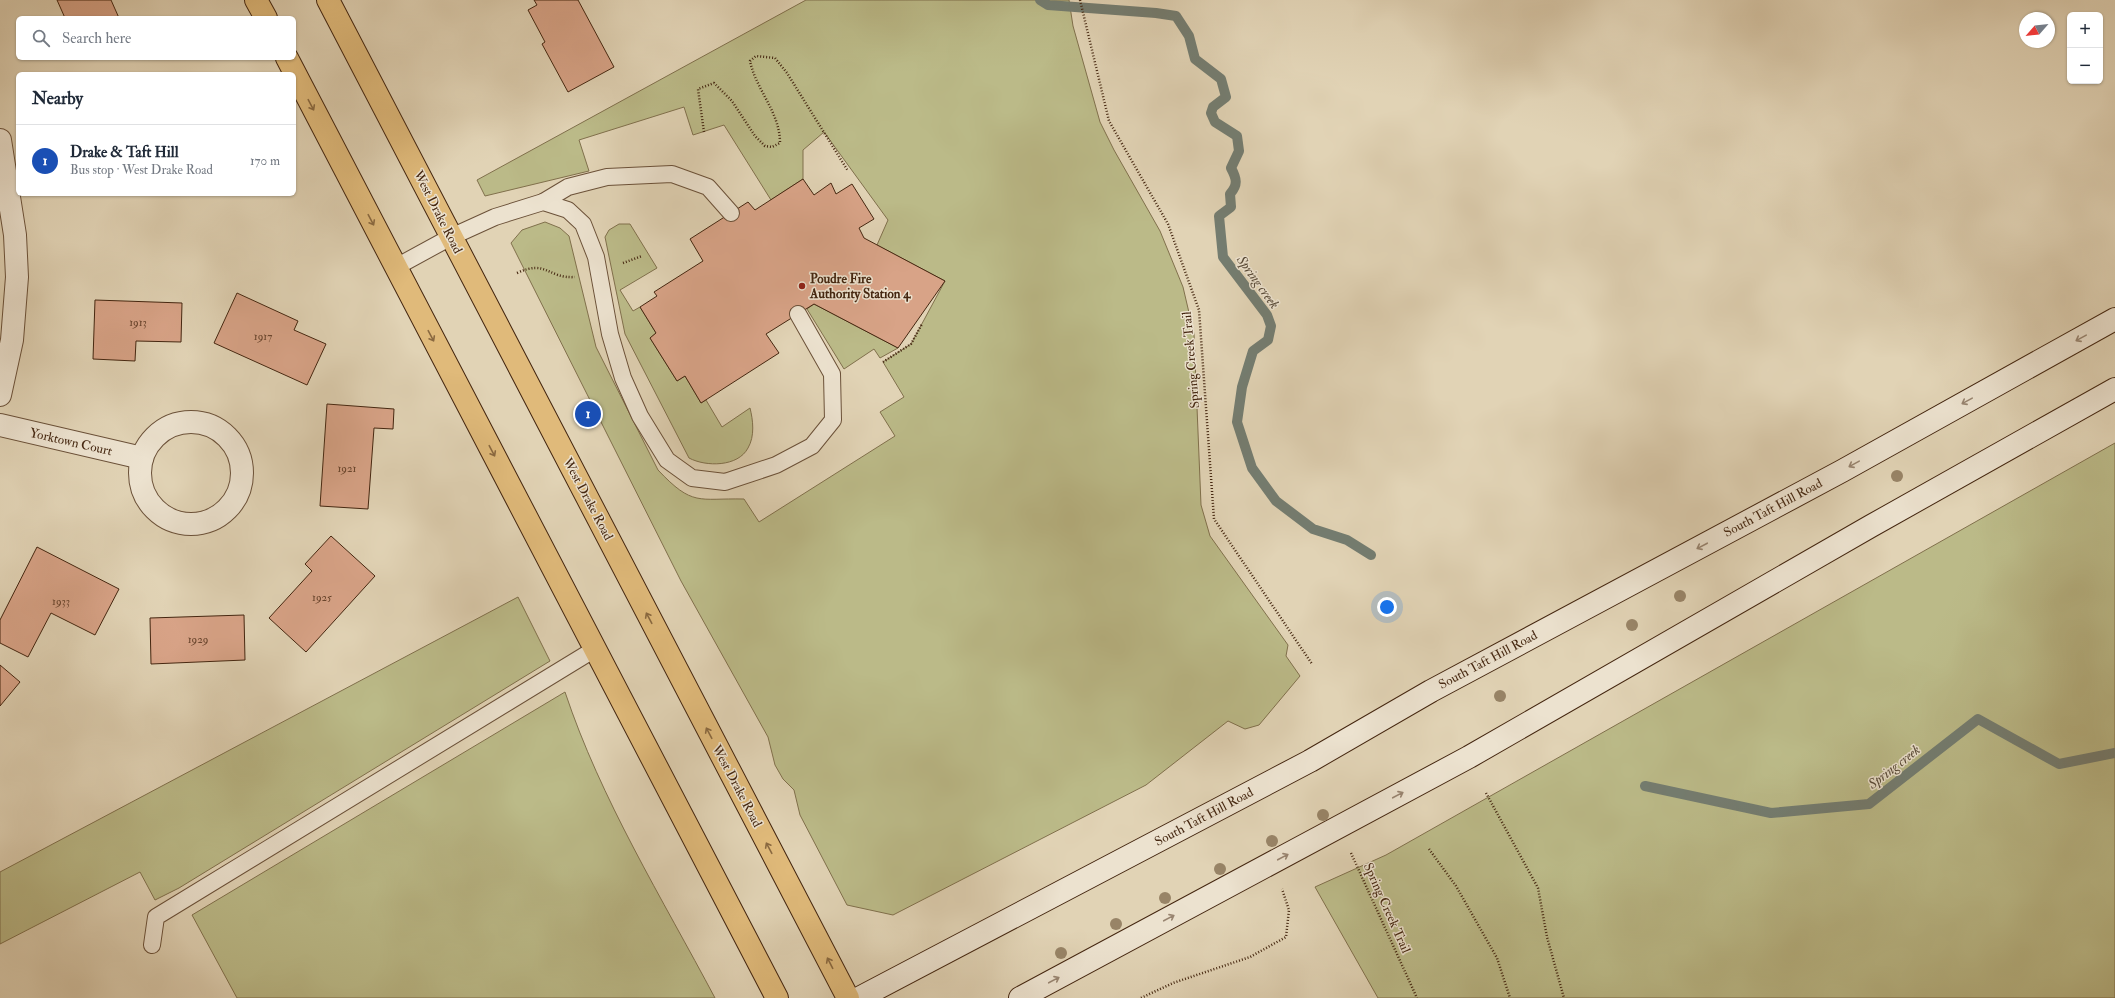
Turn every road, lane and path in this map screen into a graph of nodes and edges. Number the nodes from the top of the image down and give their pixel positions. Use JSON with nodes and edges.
{"nodes":[{"id":1,"x":256,"y":0,"type":"edge"},
{"id":2,"x":328,"y":0,"type":"edge"},
{"id":3,"x":1080,"y":0,"type":"edge"},
{"id":4,"x":265,"y":16,"type":"edge"},
{"id":5,"x":288,"y":60,"type":"edge"},
{"id":6,"x":294,"y":72,"type":"edge"},
{"id":7,"x":296,"y":75,"type":"edge"},
{"id":8,"x":704,"y":132,"type":"dead end"},
{"id":9,"x":0,"y":140,"type":"edge"},
{"id":10,"x":848,"y":170,"type":"dead end"},
{"id":11,"x":543,"y":202,"type":"junction"},
{"id":12,"x":731,"y":213,"type":"dead end"},
{"id":13,"x":451,"y":237,"type":"junction"},
{"id":14,"x":642,"y":256,"type":"dead end"},
{"id":15,"x":620,"y":264,"type":"dead end"},
{"id":16,"x":396,"y":267,"type":"junction"},
{"id":17,"x":517,"y":273,"type":"dead end"},
{"id":18,"x":574,"y":278,"type":"dead end"},
{"id":19,"x":798,"y":314,"type":"dead end"},
{"id":20,"x":2115,"y":319,"type":"edge"},
{"id":21,"x":922,"y":324,"type":"dead end"},
{"id":22,"x":883,"y":362,"type":"dead end"},
{"id":23,"x":2115,"y":389,"type":"edge"},
{"id":24,"x":0,"y":395,"type":"edge"},
{"id":25,"x":0,"y":425,"type":"edge"},
{"id":26,"x":142,"y":458,"type":"junction"},
{"id":27,"x":595,"y":649,"type":"junction"},
{"id":28,"x":1312,"y":664,"type":"dead end"},
{"id":29,"x":1486,"y":793,"type":"dead end"},
{"id":30,"x":1339,"y":827,"type":"junction"},
{"id":31,"x":1429,"y":848,"type":"dead end"},
{"id":32,"x":1272,"y":863,"type":"junction"},
{"id":33,"x":152,"y":945,"type":"dead end"},
{"id":34,"x":777,"y":998,"type":"edge"},
{"id":35,"x":848,"y":998,"type":"edge"},
{"id":36,"x":859,"y":998,"type":"edge"},
{"id":37,"x":1020,"y":998,"type":"edge"},
{"id":38,"x":1141,"y":998,"type":"edge"},
{"id":39,"x":1417,"y":998,"type":"edge"},
{"id":40,"x":1510,"y":998,"type":"edge"},
{"id":41,"x":1564,"y":998,"type":"edge"}],
"edges":[{"from":1,"to":4,"type":"main road"},
{"from":2,"to":13,"type":"main road","name":"West Drake Road"},
{"from":3,"to":28,"type":"path","name":"Spring Creek Trail"},
{"from":5,"to":6,"type":"main road","one_way":true},
{"from":7,"to":16,"type":"main road","one_way":true},
{"from":8,"to":10,"type":"path"},
{"from":9,"to":24,"type":"main road"},
{"from":11,"to":12,"type":"lane"},
{"from":11,"to":13,"type":"lane"},
{"from":11,"to":19,"type":"lane"},
{"from":13,"to":16,"type":"lane"},
{"from":35,"to":13,"type":"main road","name":"West Drake Road","one_way":true},
{"from":14,"to":15,"type":"path"},
{"from":16,"to":27,"type":"main road","one_way":true},
{"from":17,"to":18,"type":"path"},
{"from":20,"to":36,"type":"main road","name":"South Taft Hill Road","one_way":true},
{"from":21,"to":22,"type":"path"},
{"from":30,"to":23,"type":"main road","one_way":true},
{"from":25,"to":26,"type":"main road","name":"Yorktown Court"},
{"from":26,"to":26,"type":"main road"},
{"from":27,"to":33,"type":"lane"},
{"from":27,"to":34,"type":"main road"},
{"from":29,"to":41,"type":"path"},
{"from":32,"to":30,"type":"main road","one_way":true},
{"from":30,"to":39,"type":"path","name":"Spring Creek Trail"},
{"from":31,"to":40,"type":"path"},
{"from":37,"to":32,"type":"main road","one_way":true},
{"from":32,"to":38,"type":"path"}]}
